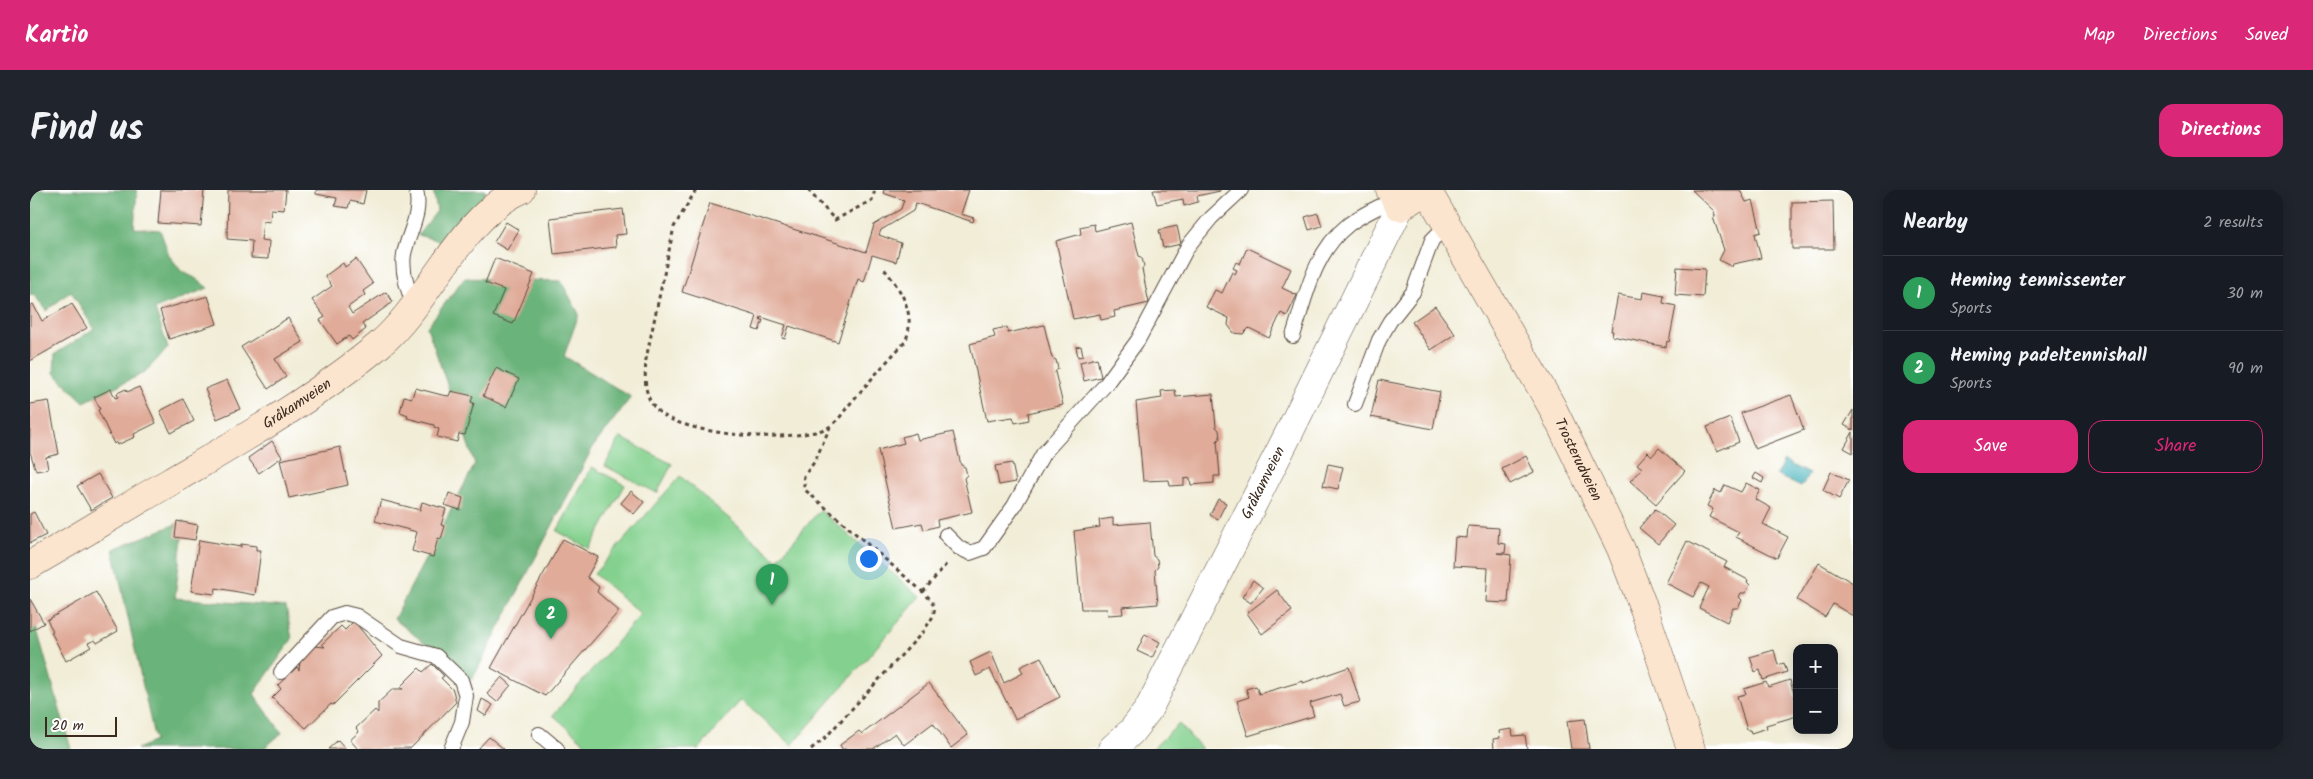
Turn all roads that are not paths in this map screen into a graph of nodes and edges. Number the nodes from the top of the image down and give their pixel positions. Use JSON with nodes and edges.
{"nodes":[{"id":1,"x":416,"y":190,"type":"edge"},
{"id":2,"x":520,"y":190,"type":"edge"},
{"id":3,"x":1241,"y":190,"type":"edge"},
{"id":4,"x":1426,"y":190,"type":"edge"},
{"id":5,"x":1395,"y":199,"type":"edge"},
{"id":6,"x":1446,"y":226,"type":"junction"},
{"id":7,"x":415,"y":308,"type":"junction"},
{"id":8,"x":1293,"y":336,"type":"dead end"},
{"id":9,"x":1355,"y":404,"type":"dead end"},
{"id":10,"x":946,"y":535,"type":"dead end"},
{"id":11,"x":30,"y":565,"type":"edge"},
{"id":12,"x":281,"y":672,"type":"dead end"},
{"id":13,"x":539,"y":734,"type":"dead end"},
{"id":14,"x":451,"y":749,"type":"edge"},
{"id":15,"x":557,"y":749,"type":"edge"},
{"id":16,"x":1112,"y":749,"type":"edge"},
{"id":17,"x":1691,"y":749,"type":"edge"}],
"edges":[{"from":1,"to":7,"type":"lane"},
{"from":2,"to":7,"type":"street","name":"Gråkamveien"},
{"from":3,"to":10,"type":"lane"},
{"from":4,"to":5,"type":"street"},
{"from":4,"to":6,"type":"street","name":"Trosterudveien"},
{"from":5,"to":8,"type":"lane"},
{"from":5,"to":16,"type":"street","name":"Gråkamveien"},
{"from":6,"to":9,"type":"lane"},
{"from":6,"to":17,"type":"street","name":"Trosterudveien"},
{"from":7,"to":11,"type":"street","name":"Gråkamveien"},
{"from":12,"to":14,"type":"lane"},
{"from":13,"to":15,"type":"lane"}]}
